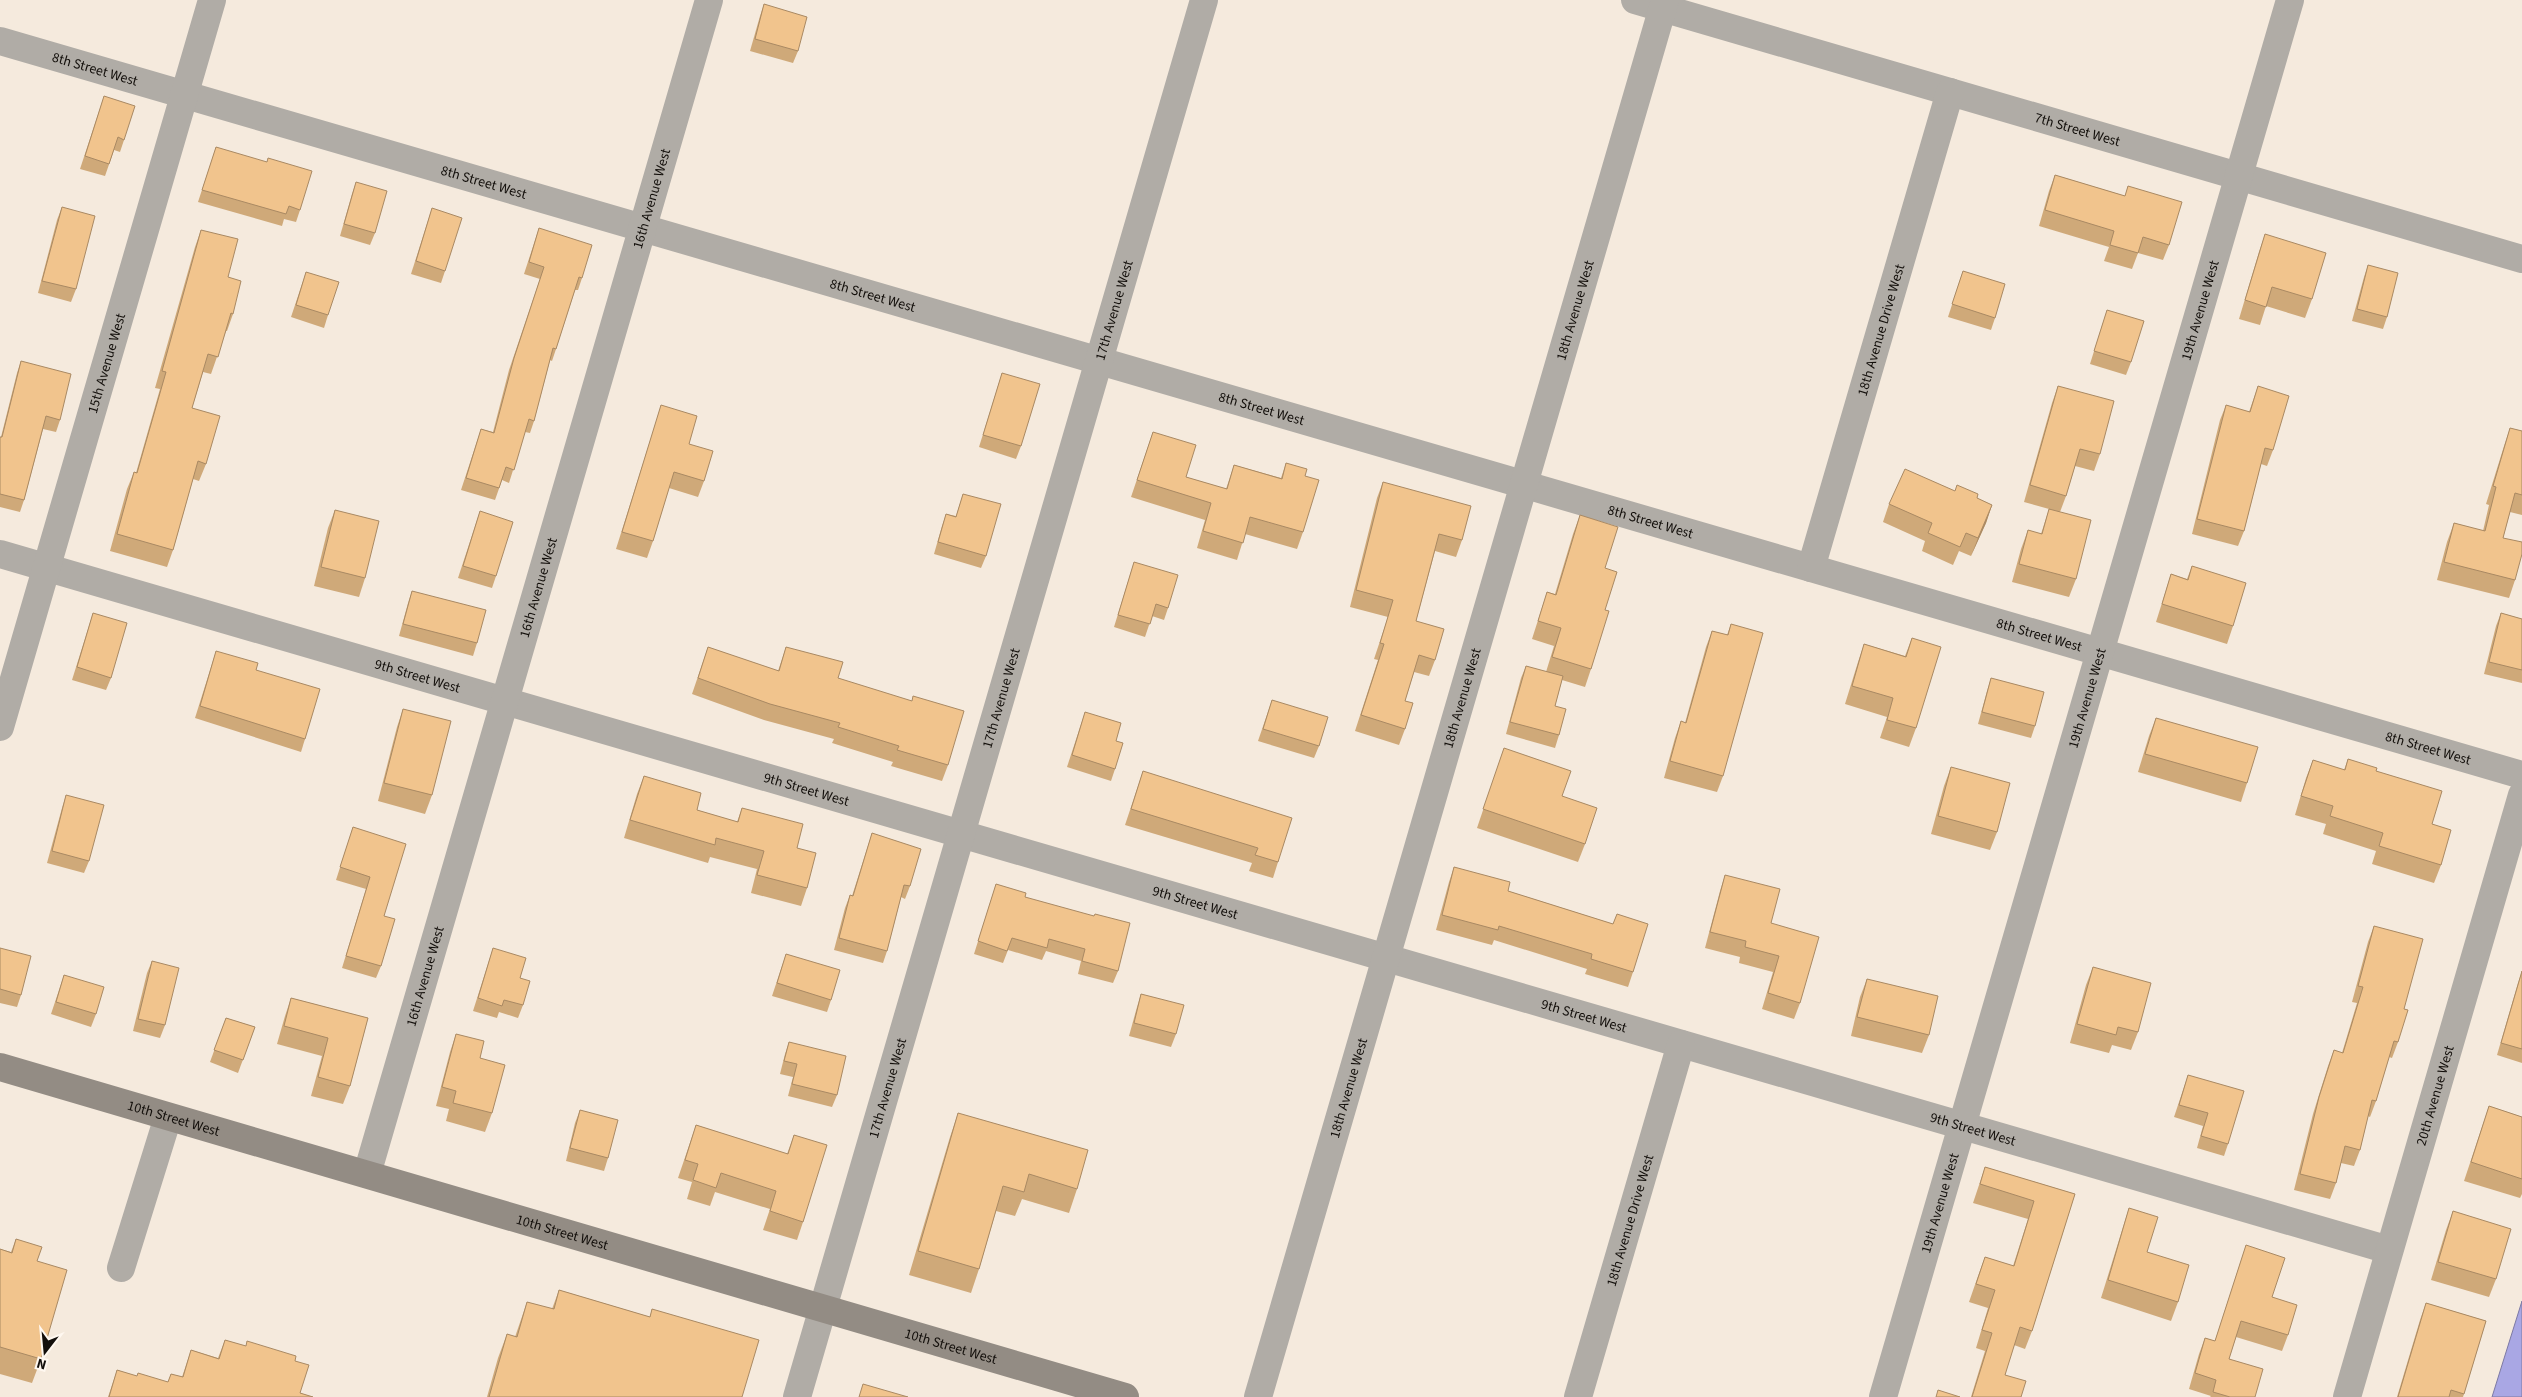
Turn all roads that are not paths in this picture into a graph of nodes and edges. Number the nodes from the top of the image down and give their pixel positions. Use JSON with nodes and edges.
{"nodes":[{"id":1,"x":212,"y":0,"type":"edge"},
{"id":2,"x":709,"y":0,"type":"edge"},
{"id":3,"x":1204,"y":0,"type":"edge"},
{"id":4,"x":1635,"y":0,"type":"edge"},
{"id":5,"x":2290,"y":0,"type":"edge"},
{"id":6,"x":1664,"y":4,"type":"edge"},
{"id":7,"x":0,"y":41,"type":"edge"},
{"id":8,"x":1950,"y":92,"type":"junction"},
{"id":9,"x":184,"y":94,"type":"junction"},
{"id":10,"x":2239,"y":176,"type":"junction"},
{"id":11,"x":643,"y":228,"type":"junction"},
{"id":12,"x":2522,"y":258,"type":"edge"},
{"id":13,"x":1099,"y":361,"type":"junction"},
{"id":14,"x":1524,"y":484,"type":"junction"},
{"id":15,"x":0,"y":554,"type":"edge"},
{"id":16,"x":46,"y":568,"type":"junction"},
{"id":17,"x":1811,"y":568,"type":"junction"},
{"id":18,"x":2100,"y":652,"type":"junction"},
{"id":19,"x":505,"y":701,"type":"junction"},
{"id":20,"x":0,"y":727,"type":"edge"},
{"id":21,"x":2522,"y":775,"type":"edge"},
{"id":22,"x":2522,"y":795,"type":"edge"},
{"id":23,"x":961,"y":834,"type":"junction"},
{"id":24,"x":1386,"y":958,"type":"junction"},
{"id":25,"x":1681,"y":1044,"type":"junction"},
{"id":26,"x":0,"y":1067,"type":"edge"},
{"id":27,"x":168,"y":1117,"type":"junction"},
{"id":28,"x":1962,"y":1126,"type":"junction"},
{"id":29,"x":367,"y":1174,"type":"junction"},
{"id":30,"x":2389,"y":1250,"type":"junction"},
{"id":31,"x":122,"y":1268,"type":"dead end"},
{"id":32,"x":823,"y":1308,"type":"junction"},
{"id":33,"x":797,"y":1397,"type":"edge"},
{"id":34,"x":1125,"y":1397,"type":"edge"},
{"id":35,"x":1258,"y":1397,"type":"edge"},
{"id":36,"x":1578,"y":1397,"type":"edge"},
{"id":37,"x":1883,"y":1397,"type":"edge"},
{"id":38,"x":2347,"y":1397,"type":"edge"}],
"edges":[{"from":1,"to":9,"type":"street","name":"15th Avenue West"},
{"from":2,"to":11,"type":"street","name":"16th Avenue West"},
{"from":3,"to":13,"type":"street","name":"17th Avenue West"},
{"from":4,"to":6,"type":"street","name":"7th Street West"},
{"from":5,"to":10,"type":"street","name":"19th Avenue West"},
{"from":6,"to":8,"type":"street","name":"7th Street West"},
{"from":6,"to":14,"type":"street","name":"18th Avenue West"},
{"from":7,"to":9,"type":"street","name":"8th Street West"},
{"from":8,"to":10,"type":"street","name":"7th Street West"},
{"from":8,"to":17,"type":"street","name":"18th Avenue Drive West"},
{"from":9,"to":11,"type":"street","name":"8th Street West"},
{"from":9,"to":16,"type":"street","name":"15th Avenue West"},
{"from":10,"to":12,"type":"street","name":"7th Street West"},
{"from":10,"to":18,"type":"street","name":"19th Avenue West"},
{"from":11,"to":13,"type":"street","name":"8th Street West"},
{"from":11,"to":19,"type":"street","name":"16th Avenue West"},
{"from":13,"to":14,"type":"street","name":"8th Street West"},
{"from":13,"to":23,"type":"street","name":"17th Avenue West"},
{"from":14,"to":17,"type":"street","name":"8th Street West"},
{"from":14,"to":24,"type":"street","name":"18th Avenue West"},
{"from":15,"to":16,"type":"street","name":"9th Street West"},
{"from":16,"to":19,"type":"street","name":"9th Street West"},
{"from":16,"to":20,"type":"street","name":"15th Avenue West"},
{"from":17,"to":18,"type":"street","name":"8th Street West"},
{"from":18,"to":21,"type":"street","name":"8th Street West"},
{"from":18,"to":28,"type":"street","name":"19th Avenue West"},
{"from":19,"to":23,"type":"street","name":"9th Street West"},
{"from":19,"to":29,"type":"street","name":"16th Avenue West"},
{"from":22,"to":30,"type":"street","name":"20th Avenue West"},
{"from":23,"to":24,"type":"street","name":"9th Street West"},
{"from":23,"to":32,"type":"street","name":"17th Avenue West"},
{"from":24,"to":25,"type":"street","name":"9th Street West"},
{"from":24,"to":35,"type":"street","name":"18th Avenue West"},
{"from":25,"to":28,"type":"street","name":"9th Street West"},
{"from":25,"to":36,"type":"street","name":"18th Avenue Drive West"},
{"from":26,"to":27,"type":"street","name":"10th Street West"},
{"from":27,"to":29,"type":"street","name":"10th Street West"},
{"from":27,"to":31,"type":"street"},
{"from":28,"to":30,"type":"street","name":"9th Street West"},
{"from":28,"to":37,"type":"street","name":"19th Avenue West"},
{"from":29,"to":32,"type":"street","name":"10th Street West"},
{"from":30,"to":38,"type":"street","name":"20th Avenue West"},
{"from":32,"to":33,"type":"street","name":"17th Avenue West"},
{"from":32,"to":34,"type":"street","name":"10th Street West"}]}
